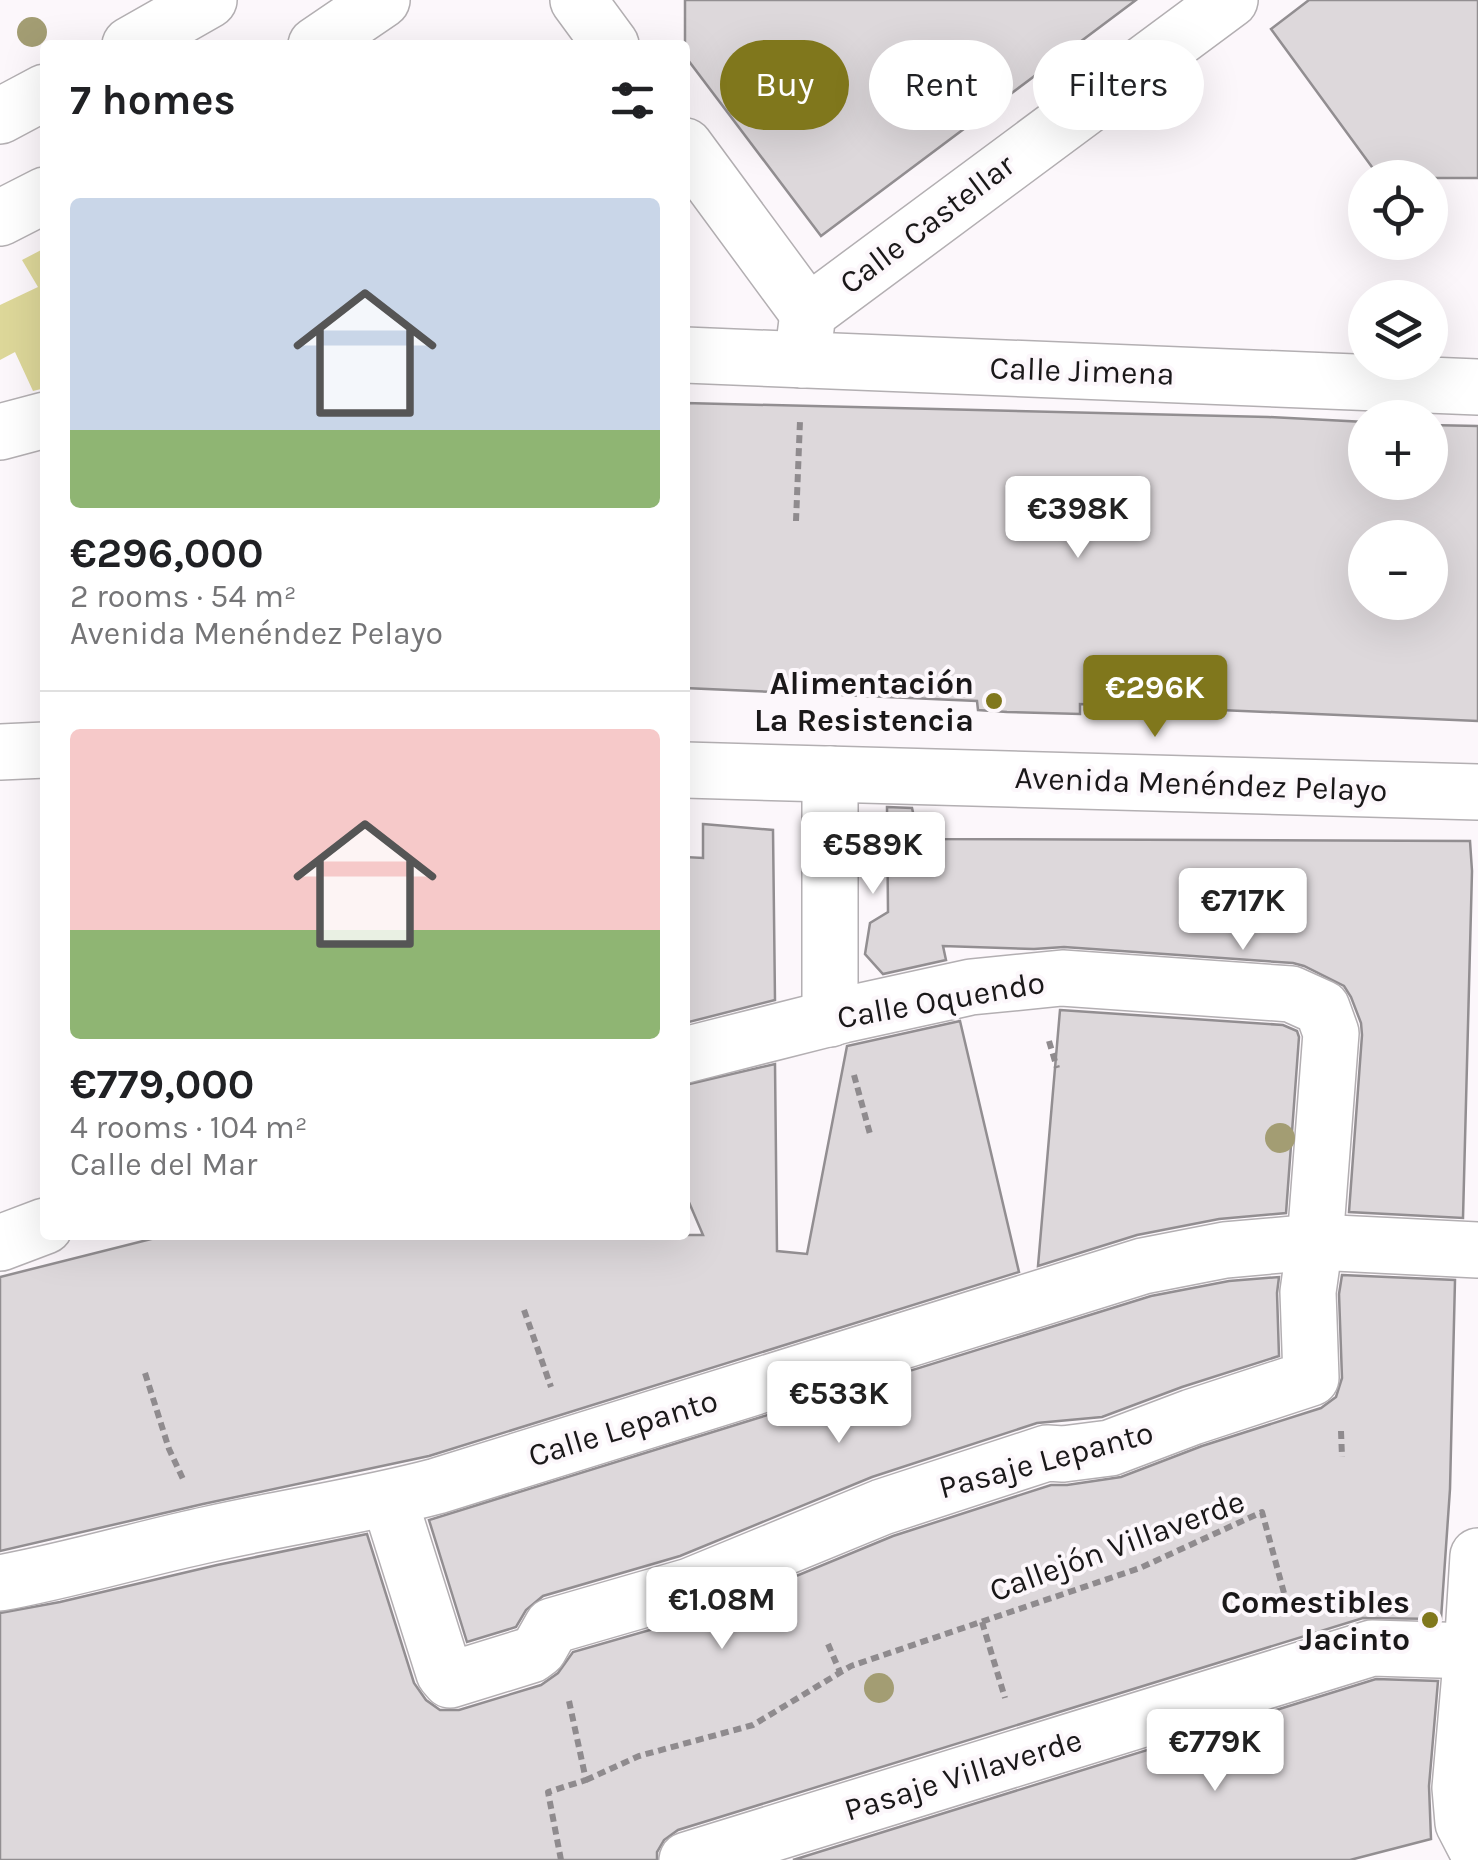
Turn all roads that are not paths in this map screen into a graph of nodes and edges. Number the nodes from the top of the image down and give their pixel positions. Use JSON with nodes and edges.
{"nodes":[{"id":1,"x":209,"y":0,"type":"edge"},
{"id":2,"x":382,"y":0,"type":"edge"},
{"id":3,"x":578,"y":0,"type":"edge"},
{"id":4,"x":1230,"y":0,"type":"edge"},
{"id":5,"x":139,"y":40,"type":"edge"},
{"id":6,"x":323,"y":40,"type":"edge"},
{"id":7,"x":607,"y":40,"type":"edge"},
{"id":8,"x":40,"y":95,"type":"edge"},
{"id":9,"x":0,"y":116,"type":"edge"},
{"id":10,"x":690,"y":154,"type":"edge"},
{"id":11,"x":40,"y":198,"type":"edge"},
{"id":12,"x":0,"y":218,"type":"edge"},
{"id":13,"x":805,"y":336,"type":"junction"},
{"id":14,"x":690,"y":354,"type":"edge"},
{"id":15,"x":1478,"y":387,"type":"edge"},
{"id":16,"x":40,"y":421,"type":"edge"},
{"id":17,"x":0,"y":432,"type":"edge"},
{"id":18,"x":40,"y":750,"type":"edge"},
{"id":19,"x":0,"y":752,"type":"edge"},
{"id":20,"x":690,"y":770,"type":"edge"},
{"id":21,"x":830,"y":774,"type":"junction"},
{"id":22,"x":1478,"y":792,"type":"edge"},
{"id":23,"x":830,"y":1019,"type":"junction"},
{"id":24,"x":690,"y":1054,"type":"edge"},
{"id":25,"x":40,"y":1228,"type":"edge"},
{"id":26,"x":1315,"y":1242,"type":"junction"},
{"id":27,"x":0,"y":1243,"type":"edge"},
{"id":28,"x":1478,"y":1250,"type":"edge"},
{"id":29,"x":389,"y":1499,"type":"junction"},
{"id":30,"x":1478,"y":1556,"type":"edge"},
{"id":31,"x":0,"y":1583,"type":"edge"},
{"id":32,"x":1472,"y":1651,"type":"junction"},
{"id":33,"x":1478,"y":1851,"type":"edge"},
{"id":34,"x":687,"y":1860,"type":"edge"},
{"id":35,"x":1447,"y":1860,"type":"edge"}],
"edges":[{"from":1,"to":5,"type":"street"},
{"from":2,"to":6,"type":"street"},
{"from":3,"to":7,"type":"street"},
{"from":4,"to":13,"type":"street","name":"Calle Castellar"},
{"from":8,"to":9,"type":"street"},
{"from":10,"to":13,"type":"street"},
{"from":11,"to":12,"type":"street"},
{"from":13,"to":14,"type":"street","name":"Calle Jimena"},
{"from":13,"to":15,"type":"street","name":"Calle Jimena"},
{"from":16,"to":17,"type":"street"},
{"from":18,"to":19,"type":"street"},
{"from":20,"to":21,"type":"street","name":"Avenida Menéndez Pelayo"},
{"from":21,"to":22,"type":"street","name":"Avenida Menéndez Pelayo"},
{"from":21,"to":23,"type":"street"},
{"from":23,"to":24,"type":"street","name":"Calle Oquendo"},
{"from":23,"to":26,"type":"street","name":"Calle Oquendo"},
{"from":25,"to":27,"type":"street"},
{"from":26,"to":28,"type":"street","name":"Calle Lepanto"},
{"from":26,"to":29,"type":"street","name":"Calle Lepanto"},
{"from":26,"to":29,"type":"street","name":"Pasaje Lepanto"},
{"from":29,"to":31,"type":"street","name":"Calle Lepanto"},
{"from":30,"to":32,"type":"street"},
{"from":32,"to":33,"type":"street"},
{"from":32,"to":34,"type":"street","name":"Pasaje Villaverde"},
{"from":33,"to":35,"type":"street"}]}
